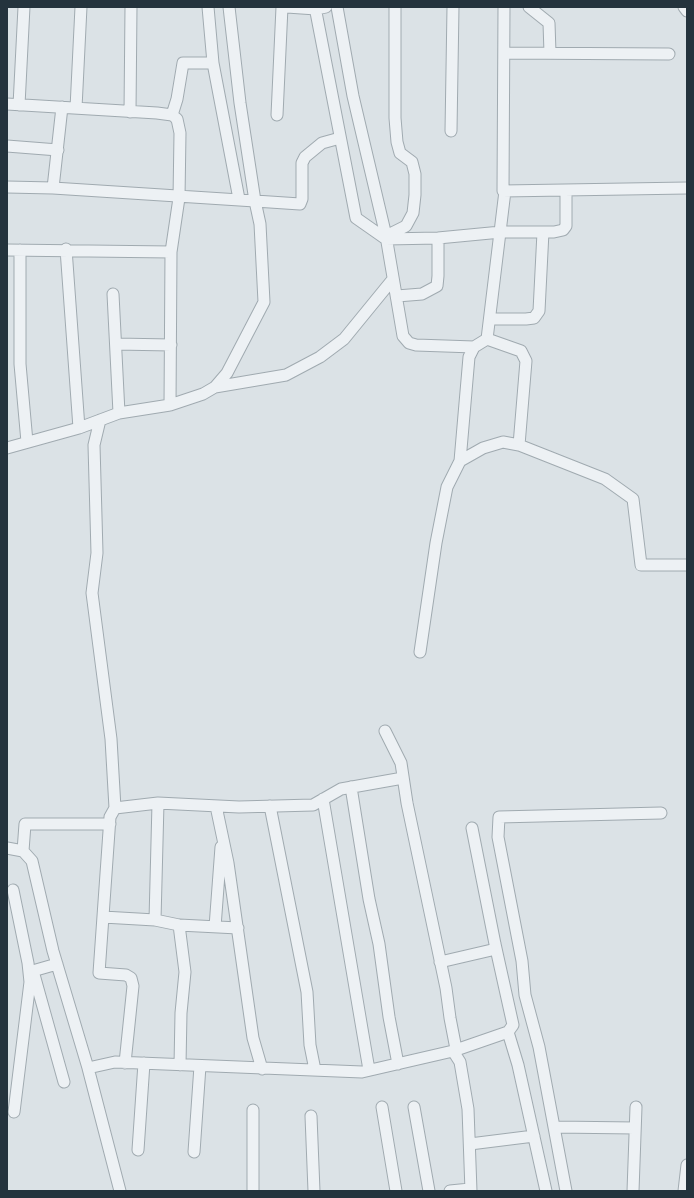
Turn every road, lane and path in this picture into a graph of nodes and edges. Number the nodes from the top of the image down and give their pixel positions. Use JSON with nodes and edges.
{"nodes":[{"id":1,"x":24,"y":7,"type":"edge"},
{"id":2,"x":81,"y":7,"type":"edge"},
{"id":3,"x":131,"y":7,"type":"edge"},
{"id":4,"x":208,"y":7,"type":"edge"},
{"id":5,"x":229,"y":7,"type":"edge"},
{"id":6,"x":282,"y":7,"type":"edge"},
{"id":7,"x":287,"y":7,"type":"edge"},
{"id":8,"x":336,"y":7,"type":"edge"},
{"id":9,"x":395,"y":7,"type":"edge"},
{"id":10,"x":453,"y":7,"type":"edge"},
{"id":11,"x":504,"y":7,"type":"edge"},
{"id":12,"x":529,"y":7,"type":"edge"},
{"id":13,"x":684,"y":7,"type":"edge"},
{"id":14,"x":319,"y":8,"type":"edge"},
{"id":15,"x":687,"y":11,"type":"edge"},
{"id":16,"x":504,"y":53,"type":"junction"},
{"id":17,"x":550,"y":53,"type":"junction"},
{"id":18,"x":670,"y":54,"type":"dead end"},
{"id":19,"x":212,"y":63,"type":"junction"},
{"id":20,"x":7,"y":104,"type":"edge"},
{"id":21,"x":19,"y":105,"type":"junction"},
{"id":22,"x":62,"y":107,"type":"junction"},
{"id":23,"x":76,"y":108,"type":"junction"},
{"id":24,"x":130,"y":112,"type":"junction"},
{"id":25,"x":172,"y":115,"type":"junction"},
{"id":26,"x":277,"y":115,"type":"dead end"},
{"id":27,"x":451,"y":131,"type":"dead end"},
{"id":28,"x":340,"y":138,"type":"junction"},
{"id":29,"x":7,"y":146,"type":"edge"},
{"id":30,"x":58,"y":150,"type":"junction"},
{"id":31,"x":7,"y":187,"type":"edge"},
{"id":32,"x":52,"y":188,"type":"junction"},
{"id":33,"x":687,"y":188,"type":"edge"},
{"id":34,"x":505,"y":191,"type":"junction"},
{"id":35,"x":566,"y":191,"type":"junction"},
{"id":36,"x":179,"y":198,"type":"junction"},
{"id":37,"x":239,"y":199,"type":"junction"},
{"id":38,"x":255,"y":201,"type":"junction"},
{"id":39,"x":501,"y":232,"type":"junction"},
{"id":40,"x":543,"y":232,"type":"junction"},
{"id":41,"x":386,"y":238,"type":"junction"},
{"id":42,"x":438,"y":238,"type":"junction"},
{"id":43,"x":7,"y":250,"type":"edge"},
{"id":44,"x":20,"y":250,"type":"junction"},
{"id":45,"x":66,"y":250,"type":"junction"},
{"id":46,"x":171,"y":252,"type":"junction"},
{"id":47,"x":393,"y":279,"type":"junction"},
{"id":48,"x":113,"y":294,"type":"dead end"},
{"id":49,"x":397,"y":296,"type":"junction"},
{"id":50,"x":491,"y":319,"type":"junction"},
{"id":51,"x":487,"y":339,"type":"junction"},
{"id":52,"x":116,"y":344,"type":"junction"},
{"id":53,"x":171,"y":345,"type":"junction"},
{"id":54,"x":474,"y":347,"type":"junction"},
{"id":55,"x":215,"y":387,"type":"junction"},
{"id":56,"x":170,"y":405,"type":"junction"},
{"id":57,"x":119,"y":413,"type":"junction"},
{"id":58,"x":100,"y":420,"type":"junction"},
{"id":59,"x":79,"y":428,"type":"junction"},
{"id":60,"x":27,"y":442,"type":"junction"},
{"id":61,"x":519,"y":445,"type":"junction"},
{"id":62,"x":7,"y":448,"type":"edge"},
{"id":63,"x":460,"y":461,"type":"junction"},
{"id":64,"x":687,"y":565,"type":"edge"},
{"id":65,"x":420,"y":652,"type":"dead end"},
{"id":66,"x":385,"y":731,"type":"dead end"},
{"id":67,"x":403,"y":778,"type":"junction"},
{"id":68,"x":351,"y":787,"type":"junction"},
{"id":69,"x":323,"y":799,"type":"junction"},
{"id":70,"x":158,"y":803,"type":"junction"},
{"id":71,"x":216,"y":806,"type":"junction"},
{"id":72,"x":270,"y":806,"type":"junction"},
{"id":73,"x":115,"y":808,"type":"junction"},
{"id":74,"x":661,"y":813,"type":"dead end"},
{"id":75,"x":110,"y":824,"type":"junction"},
{"id":76,"x":472,"y":828,"type":"dead end"},
{"id":77,"x":222,"y":834,"type":"junction"},
{"id":78,"x":7,"y":848,"type":"edge"},
{"id":79,"x":23,"y":851,"type":"junction"},
{"id":80,"x":13,"y":890,"type":"dead end"},
{"id":81,"x":103,"y":917,"type":"junction"},
{"id":82,"x":155,"y":920,"type":"junction"},
{"id":83,"x":179,"y":926,"type":"junction"},
{"id":84,"x":215,"y":927,"type":"junction"},
{"id":85,"x":238,"y":928,"type":"junction"},
{"id":86,"x":496,"y":950,"type":"junction"},
{"id":87,"x":440,"y":962,"type":"junction"},
{"id":88,"x":57,"y":964,"type":"junction"},
{"id":89,"x":31,"y":971,"type":"junction"},
{"id":90,"x":508,"y":1032,"type":"junction"},
{"id":91,"x":455,"y":1050,"type":"junction"},
{"id":92,"x":125,"y":1063,"type":"junction"},
{"id":93,"x":144,"y":1063,"type":"junction"},
{"id":94,"x":398,"y":1064,"type":"junction"},
{"id":95,"x":180,"y":1065,"type":"junction"},
{"id":96,"x":200,"y":1066,"type":"junction"},
{"id":97,"x":88,"y":1068,"type":"junction"},
{"id":98,"x":262,"y":1069,"type":"junction"},
{"id":99,"x":315,"y":1070,"type":"junction"},
{"id":100,"x":369,"y":1070,"type":"junction"},
{"id":101,"x":64,"y":1082,"type":"dead end"},
{"id":102,"x":382,"y":1107,"type":"dead end"},
{"id":103,"x":414,"y":1107,"type":"dead end"},
{"id":104,"x":636,"y":1107,"type":"dead end"},
{"id":105,"x":253,"y":1110,"type":"dead end"},
{"id":106,"x":14,"y":1112,"type":"dead end"},
{"id":107,"x":311,"y":1116,"type":"dead end"},
{"id":108,"x":555,"y":1127,"type":"junction"},
{"id":109,"x":635,"y":1128,"type":"junction"},
{"id":110,"x":534,"y":1136,"type":"junction"},
{"id":111,"x":470,"y":1144,"type":"junction"},
{"id":112,"x":138,"y":1150,"type":"dead end"},
{"id":113,"x":194,"y":1152,"type":"dead end"},
{"id":114,"x":687,"y":1165,"type":"edge"},
{"id":115,"x":471,"y":1190,"type":"edge"},
{"id":116,"x":120,"y":1191,"type":"edge"},
{"id":117,"x":253,"y":1191,"type":"edge"},
{"id":118,"x":314,"y":1191,"type":"edge"},
{"id":119,"x":396,"y":1191,"type":"edge"},
{"id":120,"x":429,"y":1191,"type":"edge"},
{"id":121,"x":450,"y":1191,"type":"edge"},
{"id":122,"x":546,"y":1191,"type":"edge"},
{"id":123,"x":566,"y":1191,"type":"edge"},
{"id":124,"x":633,"y":1191,"type":"edge"},
{"id":125,"x":684,"y":1191,"type":"edge"}],
"edges":[{"from":1,"to":21,"type":"street"},
{"from":2,"to":23,"type":"street"},
{"from":3,"to":24,"type":"street"},
{"from":4,"to":19,"type":"street"},
{"from":5,"to":38,"type":"street"},
{"from":6,"to":26,"type":"street"},
{"from":7,"to":14,"type":"street"},
{"from":8,"to":41,"type":"street"},
{"from":9,"to":41,"type":"street"},
{"from":10,"to":27,"type":"street"},
{"from":11,"to":16,"type":"street"},
{"from":12,"to":17,"type":"street"},
{"from":13,"to":15,"type":"street"},
{"from":14,"to":28,"type":"street"},
{"from":16,"to":17,"type":"street"},
{"from":16,"to":34,"type":"street"},
{"from":17,"to":18,"type":"street"},
{"from":19,"to":25,"type":"street"},
{"from":19,"to":37,"type":"street"},
{"from":20,"to":21,"type":"street"},
{"from":21,"to":22,"type":"street"},
{"from":22,"to":23,"type":"street"},
{"from":22,"to":30,"type":"street"},
{"from":23,"to":24,"type":"street"},
{"from":24,"to":25,"type":"street"},
{"from":25,"to":36,"type":"street"},
{"from":28,"to":38,"type":"street"},
{"from":28,"to":41,"type":"street"},
{"from":29,"to":30,"type":"street"},
{"from":30,"to":32,"type":"street"},
{"from":31,"to":32,"type":"street"},
{"from":32,"to":36,"type":"street"},
{"from":33,"to":35,"type":"street"},
{"from":34,"to":35,"type":"street"},
{"from":34,"to":39,"type":"street"},
{"from":35,"to":40,"type":"street"},
{"from":36,"to":37,"type":"street"},
{"from":36,"to":46,"type":"street"},
{"from":37,"to":38,"type":"street"},
{"from":38,"to":55,"type":"street"},
{"from":39,"to":40,"type":"street"},
{"from":39,"to":42,"type":"street"},
{"from":39,"to":50,"type":"street"},
{"from":40,"to":50,"type":"street"},
{"from":41,"to":42,"type":"street"},
{"from":41,"to":47,"type":"street"},
{"from":42,"to":49,"type":"street"},
{"from":43,"to":44,"type":"street"},
{"from":44,"to":45,"type":"street"},
{"from":44,"to":60,"type":"street"},
{"from":45,"to":46,"type":"street"},
{"from":45,"to":59,"type":"street"},
{"from":46,"to":53,"type":"street"},
{"from":47,"to":49,"type":"street"},
{"from":47,"to":55,"type":"street"},
{"from":48,"to":52,"type":"street"},
{"from":49,"to":54,"type":"street"},
{"from":50,"to":51,"type":"street"},
{"from":51,"to":54,"type":"street"},
{"from":51,"to":61,"type":"street"},
{"from":52,"to":53,"type":"street"},
{"from":52,"to":57,"type":"street"},
{"from":53,"to":56,"type":"street"},
{"from":54,"to":63,"type":"street"},
{"from":55,"to":56,"type":"street"},
{"from":56,"to":57,"type":"street"},
{"from":57,"to":58,"type":"street"},
{"from":58,"to":59,"type":"street"},
{"from":58,"to":73,"type":"street"},
{"from":59,"to":60,"type":"street"},
{"from":60,"to":62,"type":"street"},
{"from":61,"to":63,"type":"street"},
{"from":61,"to":64,"type":"street"},
{"from":63,"to":65,"type":"street"},
{"from":66,"to":67,"type":"street"},
{"from":67,"to":68,"type":"street"},
{"from":67,"to":87,"type":"street"},
{"from":68,"to":69,"type":"street"},
{"from":68,"to":94,"type":"street"},
{"from":69,"to":72,"type":"street"},
{"from":69,"to":100,"type":"street"},
{"from":70,"to":71,"type":"street"},
{"from":70,"to":73,"type":"street"},
{"from":70,"to":82,"type":"street"},
{"from":71,"to":72,"type":"street"},
{"from":71,"to":77,"type":"street"},
{"from":72,"to":99,"type":"street"},
{"from":73,"to":75,"type":"street"},
{"from":74,"to":108,"type":"street"},
{"from":75,"to":79,"type":"street"},
{"from":75,"to":81,"type":"street"},
{"from":76,"to":86,"type":"street"},
{"from":77,"to":84,"type":"street"},
{"from":77,"to":85,"type":"street"},
{"from":78,"to":79,"type":"street"},
{"from":79,"to":88,"type":"street"},
{"from":80,"to":89,"type":"street"},
{"from":81,"to":82,"type":"street"},
{"from":81,"to":92,"type":"street"},
{"from":82,"to":83,"type":"street"},
{"from":83,"to":84,"type":"street"},
{"from":83,"to":95,"type":"street"},
{"from":84,"to":85,"type":"street"},
{"from":85,"to":98,"type":"street"},
{"from":86,"to":87,"type":"street"},
{"from":86,"to":90,"type":"street"},
{"from":87,"to":91,"type":"street"},
{"from":88,"to":89,"type":"street"},
{"from":88,"to":97,"type":"street"},
{"from":89,"to":101,"type":"street"},
{"from":89,"to":106,"type":"street"},
{"from":90,"to":91,"type":"street"},
{"from":90,"to":110,"type":"street"},
{"from":91,"to":94,"type":"street"},
{"from":91,"to":111,"type":"street"},
{"from":92,"to":93,"type":"street"},
{"from":92,"to":97,"type":"street"},
{"from":93,"to":95,"type":"street"},
{"from":93,"to":112,"type":"street"},
{"from":94,"to":100,"type":"street"},
{"from":95,"to":96,"type":"street"},
{"from":96,"to":98,"type":"street"},
{"from":96,"to":113,"type":"street"},
{"from":97,"to":116,"type":"street"},
{"from":98,"to":99,"type":"street"},
{"from":99,"to":100,"type":"street"},
{"from":102,"to":119,"type":"street"},
{"from":103,"to":120,"type":"street"},
{"from":104,"to":109,"type":"street"},
{"from":105,"to":117,"type":"street"},
{"from":107,"to":118,"type":"street"},
{"from":108,"to":109,"type":"street"},
{"from":108,"to":123,"type":"street"},
{"from":109,"to":124,"type":"street"},
{"from":110,"to":111,"type":"street"},
{"from":110,"to":122,"type":"street"},
{"from":111,"to":115,"type":"street"},
{"from":114,"to":125,"type":"street"},
{"from":115,"to":121,"type":"street"}]}
